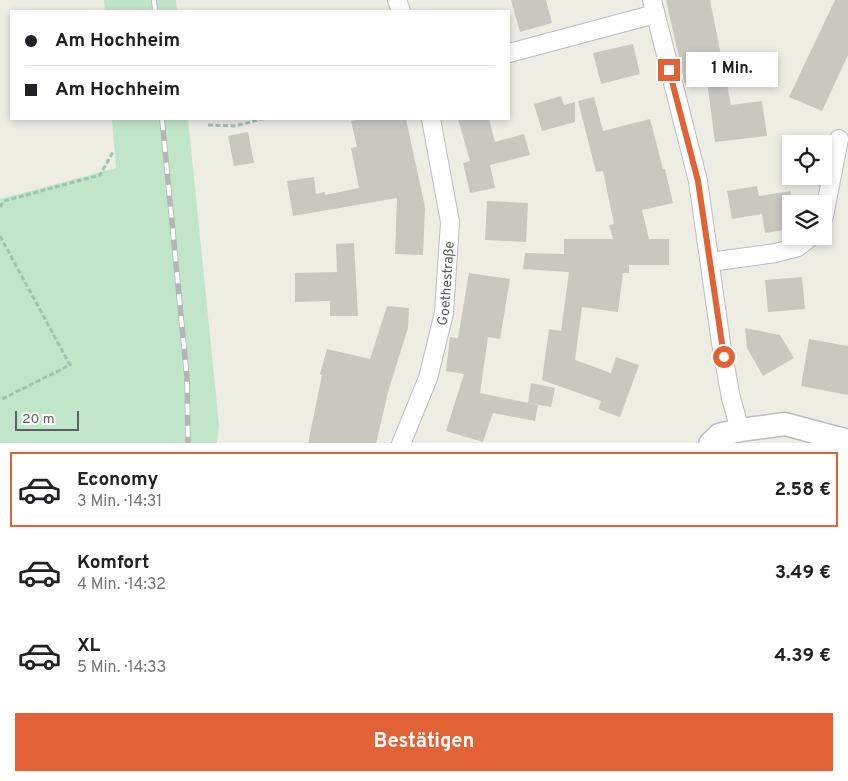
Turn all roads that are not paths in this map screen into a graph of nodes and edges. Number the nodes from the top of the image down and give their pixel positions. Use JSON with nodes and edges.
{"nodes":[{"id":1,"x":654,"y":7,"type":"edge"},
{"id":2,"x":510,"y":53,"type":"edge"},
{"id":3,"x":431,"y":120,"type":"edge"},
{"id":4,"x":839,"y":139,"type":"dead end"},
{"id":5,"x":828,"y":195,"type":"edge"},
{"id":6,"x":801,"y":245,"type":"edge"},
{"id":7,"x":710,"y":262,"type":"junction"},
{"id":8,"x":740,"y":430,"type":"junction"},
{"id":9,"x":848,"y":441,"type":"edge"},
{"id":10,"x":401,"y":443,"type":"edge"},
{"id":11,"x":711,"y":443,"type":"edge"}],
"edges":[{"from":1,"to":2,"type":"street"},
{"from":1,"to":7,"type":"street"},
{"from":3,"to":10,"type":"street","name":"Goethestraße"},
{"from":4,"to":5,"type":"street"},
{"from":6,"to":7,"type":"street"},
{"from":7,"to":8,"type":"street"},
{"from":8,"to":9,"type":"street"},
{"from":8,"to":11,"type":"street"}]}
